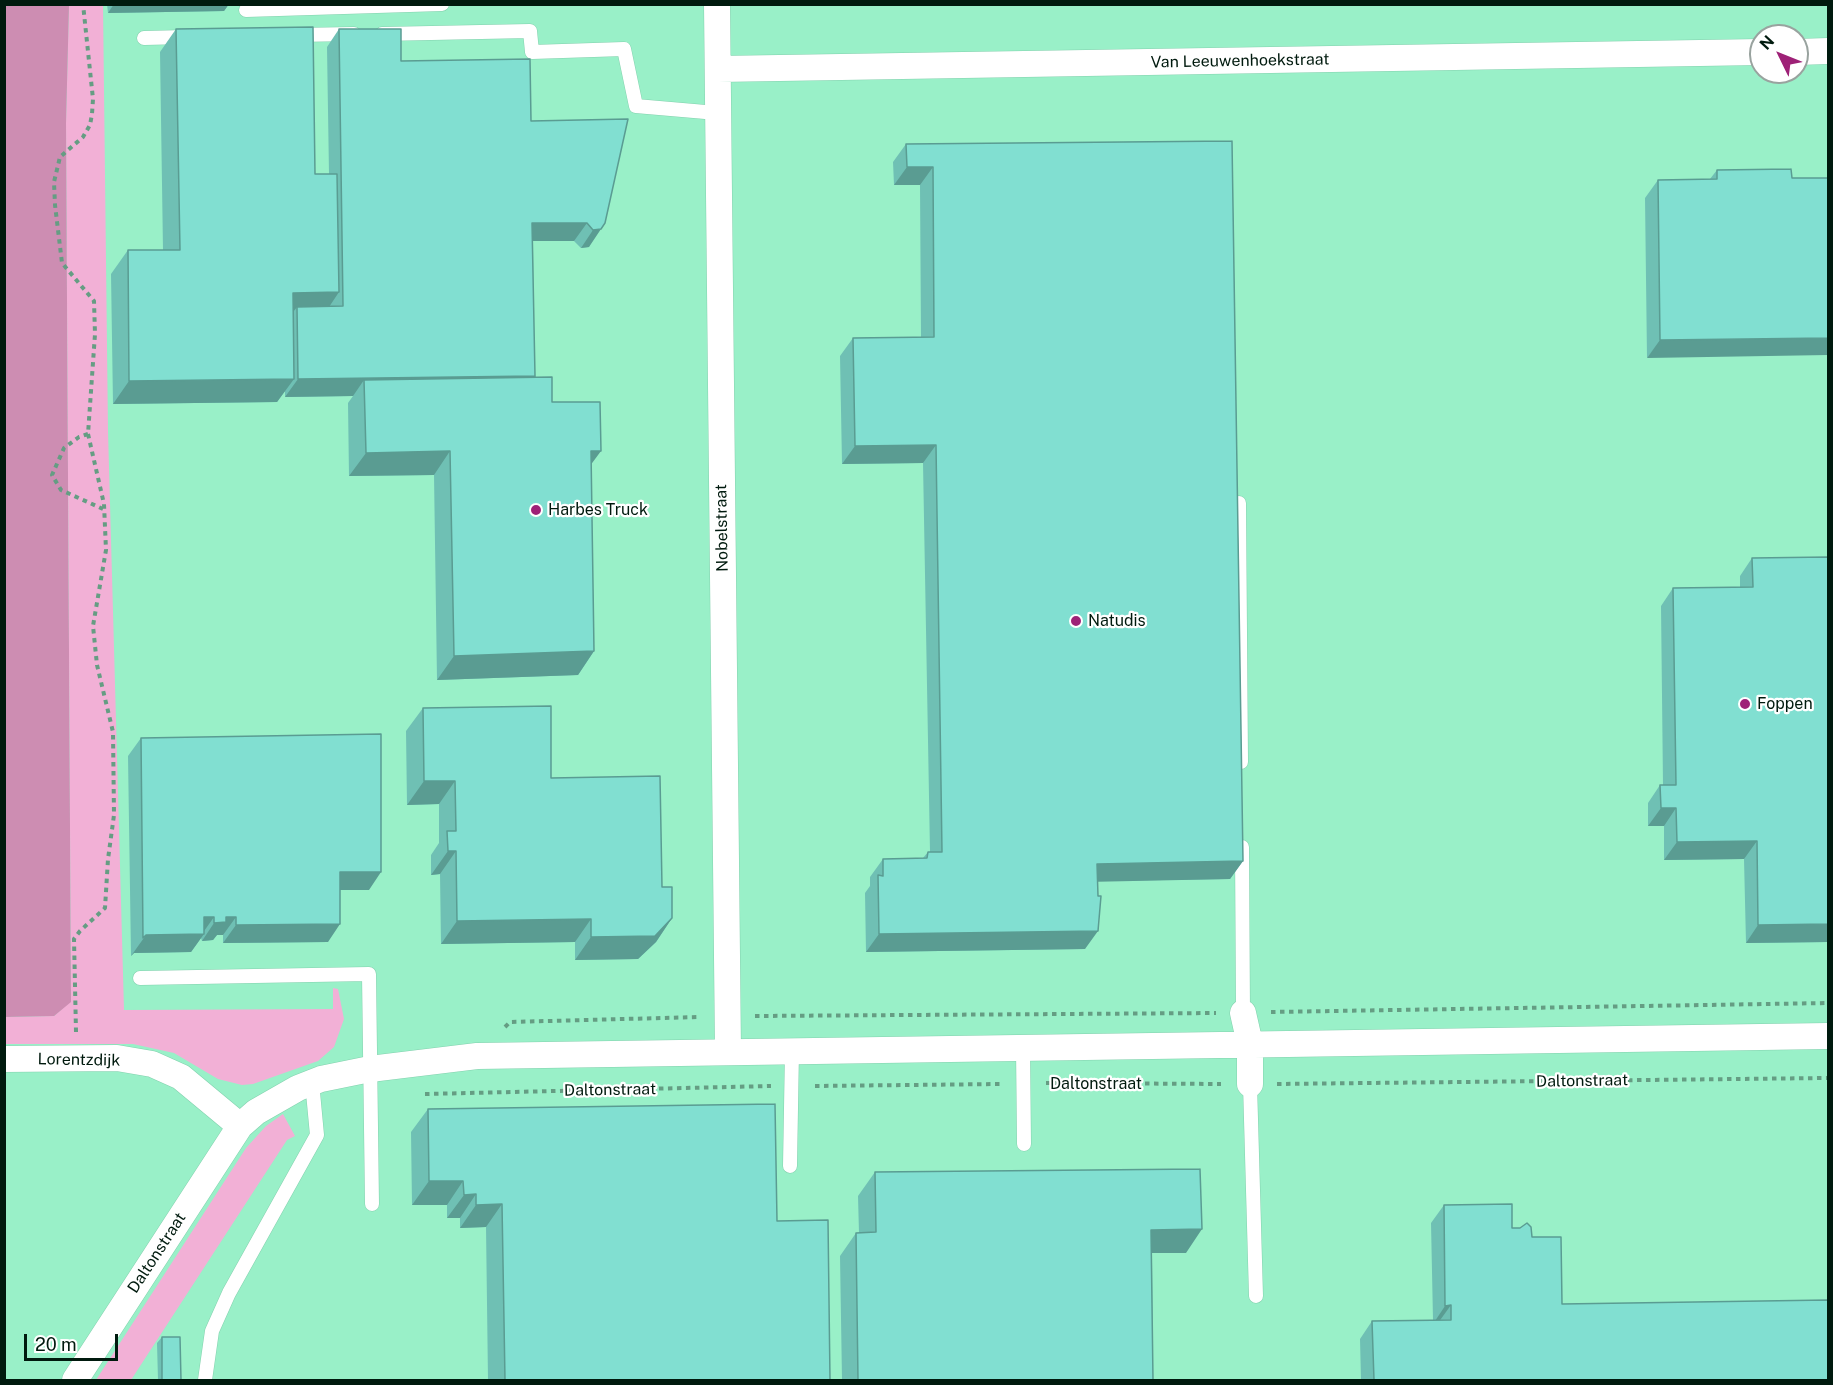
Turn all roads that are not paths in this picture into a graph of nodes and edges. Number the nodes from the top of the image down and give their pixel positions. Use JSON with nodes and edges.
{"nodes":[{"id":1,"x":442,"y":4,"type":"edge"},
{"id":2,"x":717,"y":4,"type":"edge"},
{"id":3,"x":246,"y":10,"type":"dead end"},
{"id":4,"x":284,"y":36,"type":"edge"},
{"id":5,"x":202,"y":37,"type":"edge"},
{"id":6,"x":144,"y":38,"type":"dead end"},
{"id":7,"x":1828,"y":51,"type":"edge"},
{"id":8,"x":1749,"y":52,"type":"edge"},
{"id":9,"x":1809,"y":52,"type":"edge"},
{"id":10,"x":718,"y":69,"type":"junction"},
{"id":11,"x":717,"y":113,"type":"junction"},
{"id":12,"x":1239,"y":503,"type":"edge"},
{"id":13,"x":1241,"y":776,"type":"edge"},
{"id":14,"x":1242,"y":835,"type":"edge"},
{"id":15,"x":140,"y":978,"type":"dead end"},
{"id":16,"x":1243,"y":1013,"type":"joint"},
{"id":17,"x":1828,"y":1036,"type":"edge"},
{"id":18,"x":1250,"y":1044,"type":"junction"},
{"id":19,"x":1023,"y":1047,"type":"junction"},
{"id":20,"x":792,"y":1050,"type":"junction"},
{"id":21,"x":728,"y":1051,"type":"junction"},
{"id":22,"x":4,"y":1059,"type":"edge"},
{"id":23,"x":370,"y":1069,"type":"junction"},
{"id":24,"x":312,"y":1082,"type":"junction"},
{"id":25,"x":1250,"y":1084,"type":"joint"},
{"id":26,"x":240,"y":1126,"type":"junction"},
{"id":27,"x":1024,"y":1144,"type":"dead end"},
{"id":28,"x":790,"y":1166,"type":"dead end"},
{"id":29,"x":372,"y":1204,"type":"dead end"},
{"id":30,"x":1256,"y":1296,"type":"dead end"},
{"id":31,"x":75,"y":1380,"type":"edge"},
{"id":32,"x":205,"y":1380,"type":"edge"}],
"edges":[{"from":1,"to":3,"type":"lane"},
{"from":2,"to":10,"type":"street","name":"Nobelstraat"},
{"from":4,"to":11,"type":"lane"},
{"from":5,"to":6,"type":"lane"},
{"from":7,"to":9,"type":"street"},
{"from":8,"to":10,"type":"street","name":"Van Leeuwenhoekstraat"},
{"from":10,"to":11,"type":"street","name":"Nobelstraat"},
{"from":11,"to":21,"type":"street","name":"Nobelstraat"},
{"from":12,"to":13,"type":"lane"},
{"from":14,"to":16,"type":"lane"},
{"from":15,"to":23,"type":"lane"},
{"from":16,"to":18,"type":"street"},
{"from":17,"to":18,"type":"street","name":"Daltonstraat"},
{"from":18,"to":19,"type":"street","name":"Daltonstraat"},
{"from":18,"to":25,"type":"street"},
{"from":19,"to":20,"type":"street","name":"Daltonstraat"},
{"from":19,"to":27,"type":"lane"},
{"from":20,"to":21,"type":"street","name":"Daltonstraat"},
{"from":20,"to":28,"type":"lane"},
{"from":21,"to":23,"type":"street","name":"Daltonstraat"},
{"from":22,"to":26,"type":"street","name":"Lorentzdijk"},
{"from":23,"to":24,"type":"street","name":"Daltonstraat"},
{"from":23,"to":29,"type":"lane"},
{"from":24,"to":26,"type":"street","name":"Daltonstraat"},
{"from":24,"to":32,"type":"lane"},
{"from":25,"to":30,"type":"lane"},
{"from":26,"to":31,"type":"street","name":"Daltonstraat"}]}
